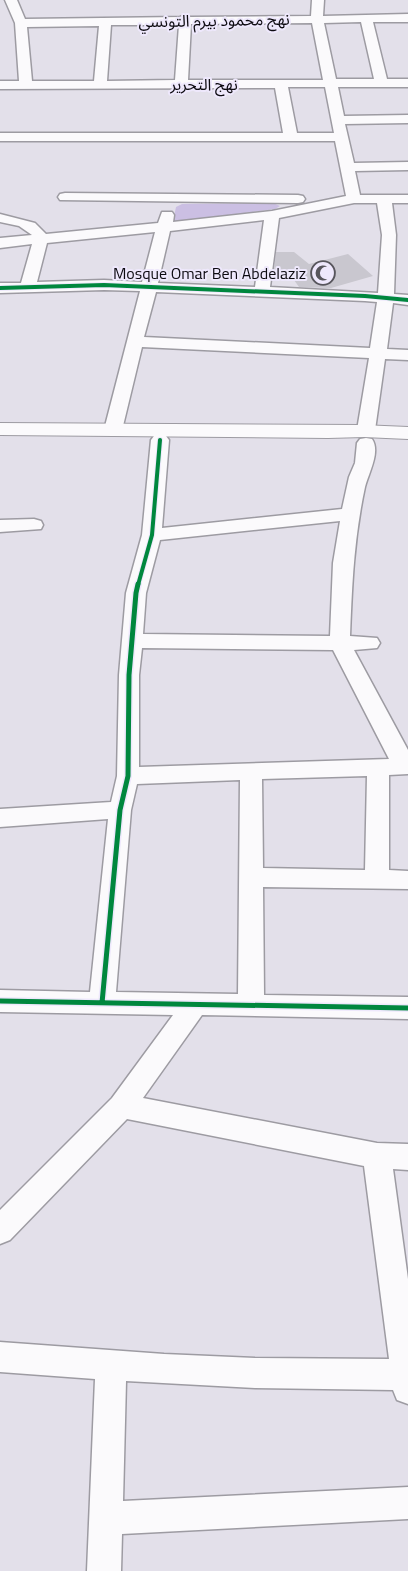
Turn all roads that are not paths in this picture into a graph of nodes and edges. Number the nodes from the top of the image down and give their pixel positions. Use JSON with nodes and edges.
{"nodes":[{"id":1,"x":11,"y":0,"type":"edge"},
{"id":2,"x":318,"y":0,"type":"edge"},
{"id":3,"x":317,"y":18,"type":"junction"},
{"id":4,"x":366,"y":18,"type":"junction"},
{"id":5,"x":408,"y":18,"type":"edge"},
{"id":6,"x":186,"y":20,"type":"junction"},
{"id":7,"x":104,"y":21,"type":"junction"},
{"id":8,"x":21,"y":23,"type":"junction"},
{"id":9,"x":330,"y":83,"type":"junction"},
{"id":10,"x":381,"y":83,"type":"junction"},
{"id":11,"x":408,"y":83,"type":"edge"},
{"id":12,"x":26,"y":84,"type":"junction"},
{"id":13,"x":181,"y":84,"type":"junction"},
{"id":14,"x":281,"y":84,"type":"junction"},
{"id":15,"x":0,"y":85,"type":"edge"},
{"id":16,"x":100,"y":85,"type":"junction"},
{"id":17,"x":408,"y":119,"type":"edge"},
{"id":18,"x":337,"y":120,"type":"junction"},
{"id":19,"x":291,"y":138,"type":"junction"},
{"id":20,"x":341,"y":138,"type":"junction"},
{"id":21,"x":2,"y":140,"type":"edge"},
{"id":22,"x":408,"y":166,"type":"edge"},
{"id":23,"x":348,"y":167,"type":"junction"},
{"id":24,"x":65,"y":197,"type":"dead end"},
{"id":25,"x":169,"y":199,"type":"junction"},
{"id":26,"x":354,"y":199,"type":"junction"},
{"id":27,"x":384,"y":199,"type":"junction"},
{"id":28,"x":408,"y":199,"type":"edge"},
{"id":29,"x":272,"y":214,"type":"junction"},
{"id":30,"x":0,"y":218,"type":"edge"},
{"id":31,"x":165,"y":228,"type":"junction"},
{"id":32,"x":389,"y":235,"type":"junction"},
{"id":33,"x":408,"y":235,"type":"edge"},
{"id":34,"x":41,"y":239,"type":"junction"},
{"id":35,"x":0,"y":243,"type":"edge"},
{"id":36,"x":28,"y":286,"type":"junction"},
{"id":37,"x":149,"y":287,"type":"junction"},
{"id":38,"x":0,"y":288,"type":"edge"},
{"id":39,"x":262,"y":291,"type":"junction"},
{"id":40,"x":386,"y":298,"type":"junction"},
{"id":41,"x":408,"y":300,"type":"edge"},
{"id":42,"x":136,"y":342,"type":"junction"},
{"id":43,"x":376,"y":355,"type":"junction"},
{"id":44,"x":408,"y":355,"type":"edge"},
{"id":45,"x":0,"y":429,"type":"edge"},
{"id":46,"x":113,"y":430,"type":"junction"},
{"id":47,"x":408,"y":433,"type":"edge"},
{"id":48,"x":366,"y":437,"type":"junction"},
{"id":49,"x":0,"y":438,"type":"edge"},
{"id":50,"x":160,"y":440,"type":"junction"},
{"id":51,"x":408,"y":442,"type":"edge"},
{"id":52,"x":350,"y":514,"type":"junction"},
{"id":53,"x":0,"y":526,"type":"edge"},
{"id":54,"x":34,"y":526,"type":"dead end"},
{"id":55,"x":152,"y":535,"type":"junction"},
{"id":56,"x":132,"y":641,"type":"junction"},
{"id":57,"x":340,"y":643,"type":"junction"},
{"id":58,"x":370,"y":644,"type":"dead end"},
{"id":59,"x":405,"y":766,"type":"edge"},
{"id":60,"x":378,"y":767,"type":"junction"},
{"id":61,"x":251,"y":771,"type":"junction"},
{"id":62,"x":128,"y":776,"type":"junction"},
{"id":63,"x":120,"y":810,"type":"junction"},
{"id":64,"x":0,"y":818,"type":"edge"},
{"id":65,"x":251,"y":877,"type":"junction"},
{"id":66,"x":377,"y":880,"type":"junction"},
{"id":67,"x":408,"y":880,"type":"edge"},
{"id":68,"x":0,"y":1001,"type":"edge"},
{"id":69,"x":102,"y":1003,"type":"junction"},
{"id":70,"x":196,"y":1003,"type":"junction"},
{"id":71,"x":251,"y":1004,"type":"junction"},
{"id":72,"x":408,"y":1008,"type":"edge"},
{"id":73,"x":122,"y":1106,"type":"junction"},
{"id":74,"x":377,"y":1156,"type":"junction"},
{"id":75,"x":408,"y":1157,"type":"edge"},
{"id":76,"x":0,"y":1230,"type":"edge"},
{"id":77,"x":0,"y":1357,"type":"edge"},
{"id":78,"x":111,"y":1365,"type":"junction"},
{"id":79,"x":407,"y":1382,"type":"edge"},
{"id":80,"x":408,"y":1503,"type":"edge"},
{"id":81,"x":106,"y":1518,"type":"junction"},
{"id":82,"x":104,"y":1571,"type":"edge"}],
"edges":[{"from":1,"to":8,"type":"street"},
{"from":2,"to":3,"type":"street"},
{"from":3,"to":4,"type":"street","name":"نهج محمود بيرم التونسي"},
{"from":3,"to":6,"type":"street","name":"نهج محمود بيرم التونسي"},
{"from":3,"to":9,"type":"street"},
{"from":4,"to":5,"type":"street","name":"نهج محمود بيرم التونسي"},
{"from":4,"to":10,"type":"street"},
{"from":6,"to":7,"type":"street","name":"نهج محمود بيرم التونسي"},
{"from":6,"to":13,"type":"street"},
{"from":7,"to":8,"type":"street","name":"نهج محمود بيرم التونسي"},
{"from":7,"to":16,"type":"street"},
{"from":8,"to":12,"type":"street"},
{"from":9,"to":10,"type":"street","name":"نهج التحرير"},
{"from":9,"to":14,"type":"street","name":"نهج التحرير"},
{"from":9,"to":18,"type":"street"},
{"from":10,"to":11,"type":"street","name":"نهج التحرير"},
{"from":12,"to":15,"type":"street","name":"نهج التحرير"},
{"from":12,"to":16,"type":"street","name":"نهج التحرير"},
{"from":13,"to":14,"type":"street","name":"نهج التحرير"},
{"from":13,"to":16,"type":"street","name":"نهج التحرير"},
{"from":14,"to":19,"type":"street"},
{"from":17,"to":18,"type":"street"},
{"from":18,"to":20,"type":"street"},
{"from":19,"to":20,"type":"street"},
{"from":19,"to":21,"type":"street"},
{"from":20,"to":23,"type":"street"},
{"from":22,"to":23,"type":"street"},
{"from":23,"to":26,"type":"street"},
{"from":24,"to":25,"type":"street"},
{"from":25,"to":26,"type":"street"},
{"from":25,"to":31,"type":"street"},
{"from":26,"to":27,"type":"street"},
{"from":26,"to":29,"type":"street"},
{"from":27,"to":28,"type":"street"},
{"from":27,"to":32,"type":"street"},
{"from":29,"to":31,"type":"street"},
{"from":29,"to":39,"type":"street"},
{"from":30,"to":34,"type":"street"},
{"from":31,"to":34,"type":"street"},
{"from":31,"to":37,"type":"street"},
{"from":32,"to":33,"type":"street"},
{"from":32,"to":40,"type":"street"},
{"from":34,"to":35,"type":"street"},
{"from":34,"to":36,"type":"street"},
{"from":36,"to":37,"type":"street"},
{"from":36,"to":38,"type":"street"},
{"from":37,"to":39,"type":"street"},
{"from":37,"to":42,"type":"street"},
{"from":39,"to":40,"type":"street"},
{"from":40,"to":41,"type":"street"},
{"from":40,"to":43,"type":"street"},
{"from":42,"to":43,"type":"street"},
{"from":42,"to":46,"type":"street"},
{"from":43,"to":44,"type":"street"},
{"from":43,"to":48,"type":"street"},
{"from":45,"to":46,"type":"main road"},
{"from":46,"to":48,"type":"main road"},
{"from":47,"to":48,"type":"main road"},
{"from":48,"to":50,"type":"main road"},
{"from":48,"to":51,"type":"main road"},
{"from":48,"to":52,"type":"street"},
{"from":49,"to":50,"type":"main road"},
{"from":50,"to":55,"type":"street"},
{"from":52,"to":55,"type":"street"},
{"from":52,"to":57,"type":"street"},
{"from":53,"to":54,"type":"street"},
{"from":55,"to":56,"type":"street"},
{"from":56,"to":57,"type":"street"},
{"from":56,"to":62,"type":"street"},
{"from":57,"to":58,"type":"street"},
{"from":57,"to":59,"type":"street"},
{"from":59,"to":60,"type":"street"},
{"from":60,"to":61,"type":"street"},
{"from":60,"to":66,"type":"street"},
{"from":61,"to":62,"type":"street"},
{"from":61,"to":65,"type":"street"},
{"from":62,"to":63,"type":"street"},
{"from":63,"to":64,"type":"street"},
{"from":63,"to":69,"type":"street"},
{"from":65,"to":66,"type":"street"},
{"from":65,"to":71,"type":"street"},
{"from":66,"to":67,"type":"street"},
{"from":68,"to":69,"type":"street"},
{"from":69,"to":70,"type":"street"},
{"from":70,"to":71,"type":"street"},
{"from":70,"to":73,"type":"street"},
{"from":71,"to":72,"type":"street"},
{"from":73,"to":74,"type":"street"},
{"from":73,"to":76,"type":"street"},
{"from":74,"to":75,"type":"street"},
{"from":74,"to":79,"type":"street"},
{"from":77,"to":78,"type":"street"},
{"from":78,"to":79,"type":"street"},
{"from":78,"to":81,"type":"street"},
{"from":80,"to":81,"type":"street"},
{"from":81,"to":82,"type":"street"}]}
